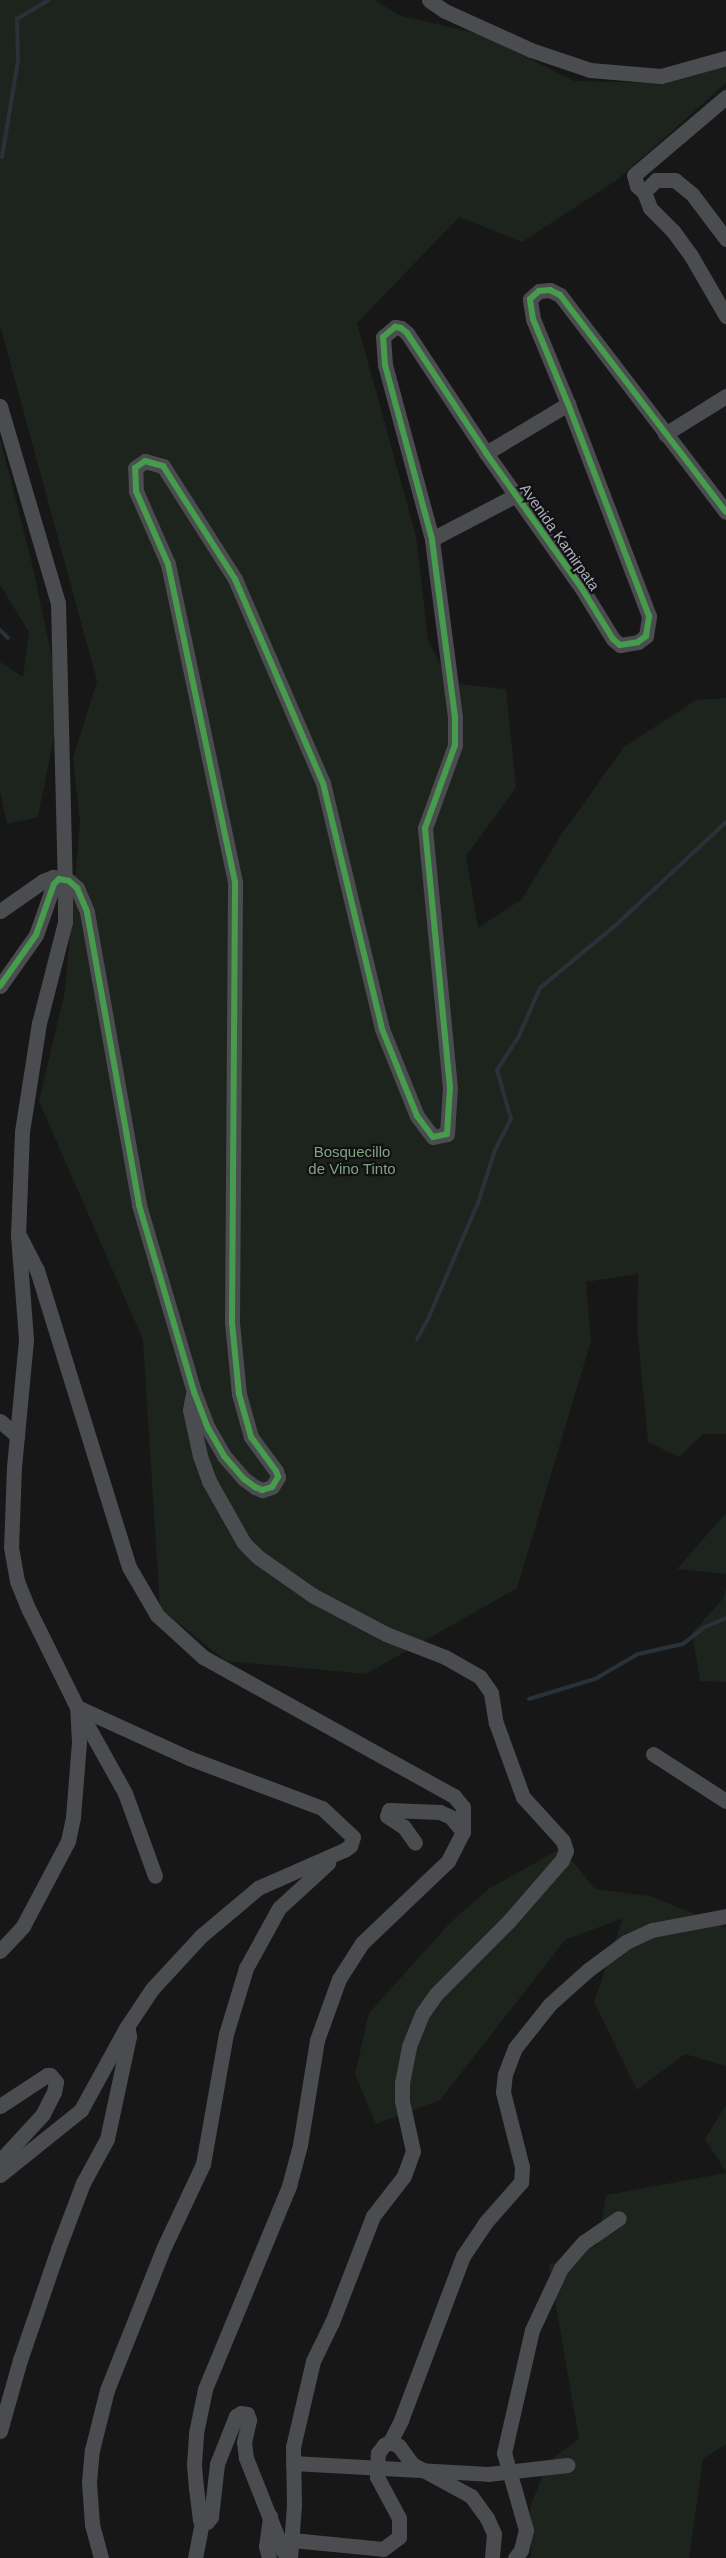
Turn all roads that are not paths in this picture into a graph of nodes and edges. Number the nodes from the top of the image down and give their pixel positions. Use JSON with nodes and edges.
{"nodes":[{"id":1,"x":429,"y":0,"type":"edge"},
{"id":2,"x":726,"y":58,"type":"edge"},
{"id":3,"x":726,"y":97,"type":"edge"},
{"id":4,"x":644,"y":192,"type":"junction"},
{"id":5,"x":726,"y":239,"type":"edge"},
{"id":6,"x":726,"y":316,"type":"edge"},
{"id":7,"x":726,"y":396,"type":"edge"},
{"id":8,"x":568,"y":404,"type":"junction"},
{"id":9,"x":0,"y":406,"type":"edge"},
{"id":10,"x":665,"y":434,"type":"junction"},
{"id":11,"x":486,"y":453,"type":"junction"},
{"id":12,"x":516,"y":495,"type":"junction"},
{"id":13,"x":726,"y":512,"type":"edge"},
{"id":14,"x":432,"y":539,"type":"junction"},
{"id":15,"x":62,"y":879,"type":"junction"},
{"id":16,"x":0,"y":911,"type":"edge"},
{"id":17,"x":0,"y":986,"type":"edge"},
{"id":18,"x":18,"y":1235,"type":"junction"},
{"id":19,"x":194,"y":1392,"type":"junction"},
{"id":20,"x":0,"y":1421,"type":"edge"},
{"id":21,"x":17,"y":1436,"type":"junction"},
{"id":22,"x":77,"y":1707,"type":"junction"},
{"id":23,"x":653,"y":1754,"type":"dead end"},
{"id":24,"x":726,"y":1801,"type":"edge"},
{"id":25,"x":463,"y":1832,"type":"junction"},
{"id":26,"x":415,"y":1843,"type":"dead end"},
{"id":27,"x":344,"y":1850,"type":"junction"},
{"id":28,"x":155,"y":1876,"type":"dead end"},
{"id":29,"x":726,"y":1916,"type":"edge"},
{"id":30,"x":0,"y":1951,"type":"edge"},
{"id":31,"x":126,"y":2028,"type":"junction"},
{"id":32,"x":0,"y":2106,"type":"edge"},
{"id":33,"x":0,"y":2161,"type":"edge"},
{"id":34,"x":0,"y":2175,"type":"edge"},
{"id":35,"x":619,"y":2218,"type":"dead end"},
{"id":36,"x":0,"y":2431,"type":"edge"},
{"id":37,"x":390,"y":2442,"type":"junction"},
{"id":38,"x":293,"y":2463,"type":"junction"},
{"id":39,"x":567,"y":2465,"type":"dead end"},
{"id":40,"x":376,"y":2468,"type":"junction"},
{"id":41,"x":424,"y":2470,"type":"junction"},
{"id":42,"x":508,"y":2471,"type":"junction"},
{"id":43,"x":270,"y":2517,"type":"junction"},
{"id":44,"x":202,"y":2522,"type":"junction"},
{"id":45,"x":292,"y":2540,"type":"junction"},
{"id":46,"x":384,"y":2553,"type":"edge"},
{"id":47,"x":101,"y":2558,"type":"edge"},
{"id":48,"x":195,"y":2558,"type":"edge"},
{"id":49,"x":269,"y":2558,"type":"edge"},
{"id":50,"x":289,"y":2558,"type":"edge"},
{"id":51,"x":492,"y":2558,"type":"edge"},
{"id":52,"x":515,"y":2558,"type":"edge"}],
"edges":[{"from":1,"to":2,"type":"street"},
{"from":3,"to":4,"type":"street"},
{"from":4,"to":5,"type":"street"},
{"from":4,"to":6,"type":"street"},
{"from":7,"to":10,"type":"street"},
{"from":8,"to":10,"type":"street","name":"Avenida Kamirpata"},
{"from":8,"to":11,"type":"street"},
{"from":8,"to":12,"type":"street","name":"Avenida Kamirpata"},
{"from":9,"to":15,"type":"street"},
{"from":10,"to":13,"type":"street","name":"Avenida Kamirpata"},
{"from":11,"to":12,"type":"street","name":"Avenida Kamirpata"},
{"from":11,"to":14,"type":"street","name":"Avenida Kamirpata"},
{"from":12,"to":14,"type":"street"},
{"from":14,"to":19,"type":"street","name":"Avenida Kamirpata"},
{"from":15,"to":16,"type":"street"},
{"from":15,"to":17,"type":"street"},
{"from":15,"to":18,"type":"street"},
{"from":15,"to":19,"type":"street"},
{"from":18,"to":21,"type":"street"},
{"from":18,"to":25,"type":"street"},
{"from":19,"to":38,"type":"street"},
{"from":20,"to":21,"type":"street"},
{"from":21,"to":22,"type":"street"},
{"from":22,"to":27,"type":"street"},
{"from":22,"to":28,"type":"street"},
{"from":22,"to":30,"type":"street"},
{"from":23,"to":24,"type":"street"},
{"from":25,"to":26,"type":"street"},
{"from":25,"to":44,"type":"street"},
{"from":27,"to":31,"type":"street"},
{"from":27,"to":47,"type":"street"},
{"from":29,"to":37,"type":"street"},
{"from":31,"to":34,"type":"street"},
{"from":31,"to":36,"type":"street"},
{"from":32,"to":33,"type":"street"},
{"from":35,"to":42,"type":"street"},
{"from":37,"to":40,"type":"street"},
{"from":37,"to":41,"type":"street"},
{"from":38,"to":40,"type":"street"},
{"from":38,"to":45,"type":"street"},
{"from":39,"to":42,"type":"street"},
{"from":40,"to":41,"type":"street"},
{"from":40,"to":46,"type":"street"},
{"from":41,"to":42,"type":"street"},
{"from":41,"to":51,"type":"street"},
{"from":42,"to":52,"type":"street"},
{"from":43,"to":44,"type":"street"},
{"from":43,"to":49,"type":"street"},
{"from":43,"to":50,"type":"street"},
{"from":44,"to":48,"type":"street"},
{"from":45,"to":46,"type":"street"},
{"from":45,"to":50,"type":"street"}]}
